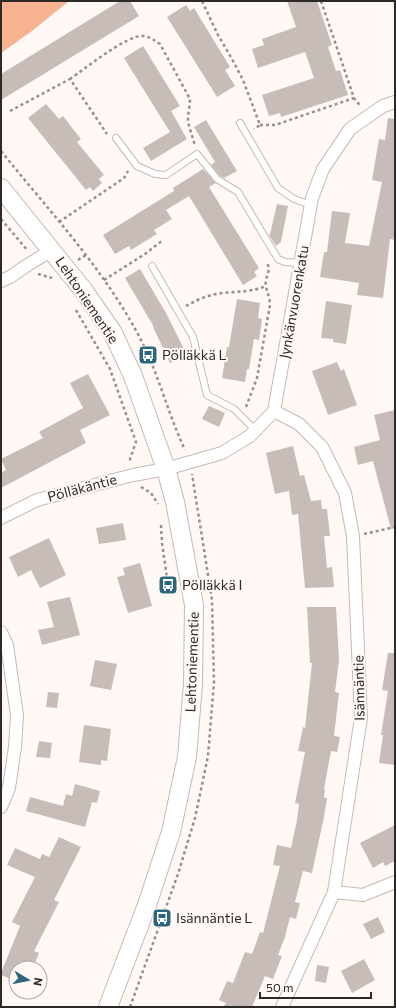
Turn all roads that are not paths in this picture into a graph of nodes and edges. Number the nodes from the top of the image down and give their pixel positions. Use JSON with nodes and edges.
{"nodes":[{"id":1,"x":395,"y":102,"type":"edge"},
{"id":2,"x":240,"y":123,"type":"dead end"},
{"id":3,"x":116,"y":138,"type":"dead end"},
{"id":4,"x":1,"y":188,"type":"edge"},
{"id":5,"x":311,"y":205,"type":"junction"},
{"id":6,"x":52,"y":250,"type":"junction"},
{"id":7,"x":301,"y":263,"type":"junction"},
{"id":8,"x":152,"y":266,"type":"dead end"},
{"id":9,"x":1,"y":281,"type":"edge"},
{"id":10,"x":274,"y":412,"type":"junction"},
{"id":11,"x":256,"y":431,"type":"junction"},
{"id":12,"x":166,"y":469,"type":"junction"},
{"id":13,"x":1,"y":518,"type":"edge"},
{"id":14,"x":1,"y":632,"type":"edge"},
{"id":15,"x":1,"y":807,"type":"edge"},
{"id":16,"x":395,"y":882,"type":"edge"},
{"id":17,"x":334,"y":892,"type":"junction"},
{"id":18,"x":111,"y":1004,"type":"edge"},
{"id":19,"x":282,"y":1007,"type":"edge"}],
"edges":[{"from":1,"to":5,"type":"street","name":"Jynkänvuorenkatu"},
{"from":2,"to":5,"type":"lane"},
{"from":3,"to":7,"type":"lane"},
{"from":4,"to":6,"type":"main road","name":"Lehtoniementie"},
{"from":5,"to":7,"type":"street","name":"Jynkänvuorenkatu"},
{"from":6,"to":9,"type":"street"},
{"from":6,"to":12,"type":"main road","name":"Lehtoniementie"},
{"from":7,"to":10,"type":"street","name":"Jynkänvuorenkatu"},
{"from":8,"to":11,"type":"lane"},
{"from":10,"to":11,"type":"street"},
{"from":10,"to":17,"type":"street","name":"Isännäntie"},
{"from":11,"to":12,"type":"street"},
{"from":12,"to":13,"type":"street","name":"Pölläkäntie"},
{"from":12,"to":18,"type":"main road","name":"Lehtoniementie"},
{"from":14,"to":15,"type":"street"},
{"from":16,"to":17,"type":"street"},
{"from":17,"to":19,"type":"street","name":"Isännäntie"}]}
